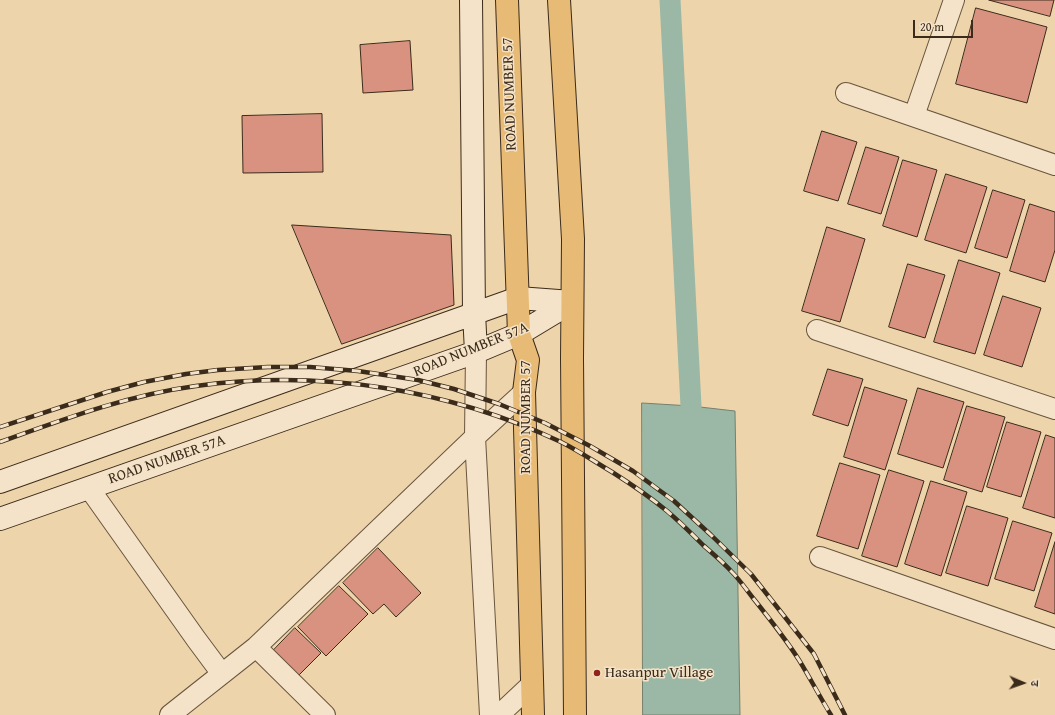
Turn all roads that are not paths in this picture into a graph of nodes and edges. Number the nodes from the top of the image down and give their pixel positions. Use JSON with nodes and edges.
{"nodes":[{"id":1,"x":471,"y":0,"type":"edge"},
{"id":2,"x":507,"y":0,"type":"edge"},
{"id":3,"x":559,"y":0,"type":"edge"},
{"id":4,"x":954,"y":0,"type":"edge"},
{"id":5,"x":846,"y":93,"type":"dead end"},
{"id":6,"x":914,"y":116,"type":"junction"},
{"id":7,"x":1055,"y":165,"type":"edge"},
{"id":8,"x":518,"y":298,"type":"junction"},
{"id":9,"x":572,"y":302,"type":"junction"},
{"id":10,"x":474,"y":313,"type":"junction"},
{"id":11,"x":817,"y":330,"type":"dead end"},
{"id":12,"x":519,"y":334,"type":"junction"},
{"id":13,"x":476,"y":352,"type":"junction"},
{"id":14,"x":524,"y":392,"type":"junction"},
{"id":15,"x":1055,"y":410,"type":"edge"},
{"id":16,"x":475,"y":437,"type":"junction"},
{"id":17,"x":0,"y":482,"type":"edge"},
{"id":18,"x":89,"y":488,"type":"junction"},
{"id":19,"x":0,"y":519,"type":"edge"},
{"id":20,"x":820,"y":557,"type":"dead end"},
{"id":21,"x":1055,"y":639,"type":"edge"},
{"id":22,"x":256,"y":647,"type":"junction"},
{"id":23,"x":222,"y":674,"type":"junction"},
{"id":24,"x":532,"y":684,"type":"junction"},
{"id":25,"x":170,"y":715,"type":"edge"},
{"id":26,"x":325,"y":715,"type":"edge"},
{"id":27,"x":490,"y":715,"type":"edge"},
{"id":28,"x":499,"y":715,"type":"edge"},
{"id":29,"x":533,"y":715,"type":"edge"},
{"id":30,"x":575,"y":715,"type":"edge"}],
"edges":[{"from":1,"to":10,"type":"street"},
{"from":2,"to":8,"type":"main road","name":"ROAD NUMBER 57"},
{"from":3,"to":9,"type":"main road"},
{"from":4,"to":6,"type":"street"},
{"from":5,"to":6,"type":"street"},
{"from":6,"to":7,"type":"street"},
{"from":8,"to":9,"type":"street","name":"ROAD NUMBER 57A"},
{"from":8,"to":10,"type":"street","name":"ROAD NUMBER 57A"},
{"from":8,"to":12,"type":"main road","name":"ROAD NUMBER 57"},
{"from":9,"to":12,"type":"street","name":"ROAD NUMBER 57A"},
{"from":9,"to":30,"type":"main road"},
{"from":10,"to":13,"type":"street"},
{"from":10,"to":17,"type":"street","name":"ROAD NUMBER 57A"},
{"from":11,"to":15,"type":"street"},
{"from":12,"to":13,"type":"street","name":"ROAD NUMBER 57A"},
{"from":12,"to":14,"type":"main road","name":"ROAD NUMBER 57"},
{"from":13,"to":16,"type":"street"},
{"from":13,"to":18,"type":"street","name":"ROAD NUMBER 57A"},
{"from":14,"to":16,"type":"street"},
{"from":14,"to":24,"type":"main road","name":"ROAD NUMBER 57"},
{"from":16,"to":22,"type":"street"},
{"from":16,"to":27,"type":"street"},
{"from":18,"to":19,"type":"street","name":"ROAD NUMBER 57A"},
{"from":18,"to":23,"type":"street"},
{"from":20,"to":21,"type":"street"},
{"from":22,"to":23,"type":"street"},
{"from":22,"to":26,"type":"street"},
{"from":23,"to":25,"type":"street"},
{"from":24,"to":28,"type":"street"},
{"from":24,"to":29,"type":"main road","name":"ROAD NUMBER 57"}]}
